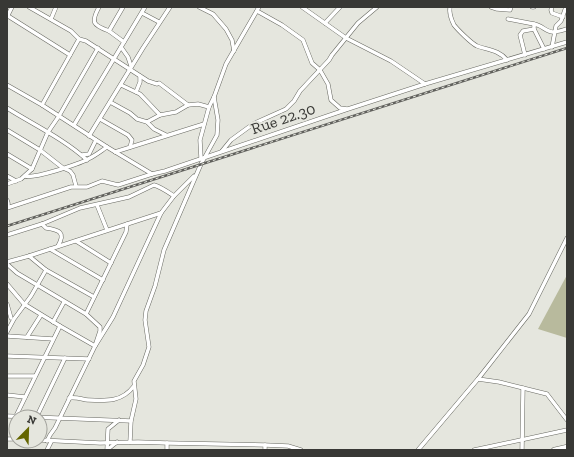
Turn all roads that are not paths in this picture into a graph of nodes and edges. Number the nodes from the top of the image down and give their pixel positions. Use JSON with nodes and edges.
{"nodes":[{"id":1,"x":12,"y":7,"type":"edge"},
{"id":2,"x":32,"y":7,"type":"edge"},
{"id":3,"x":56,"y":7,"type":"edge"},
{"id":4,"x":99,"y":7,"type":"edge"},
{"id":5,"x":123,"y":7,"type":"edge"},
{"id":6,"x":144,"y":7,"type":"edge"},
{"id":7,"x":170,"y":7,"type":"edge"},
{"id":8,"x":199,"y":7,"type":"edge"},
{"id":9,"x":303,"y":7,"type":"edge"},
{"id":10,"x":340,"y":7,"type":"edge"},
{"id":11,"x":365,"y":7,"type":"edge"},
{"id":12,"x":376,"y":7,"type":"edge"},
{"id":13,"x":450,"y":7,"type":"edge"},
{"id":14,"x":490,"y":7,"type":"edge"},
{"id":15,"x":510,"y":7,"type":"edge"},
{"id":16,"x":552,"y":7,"type":"edge"},
{"id":17,"x":566,"y":7,"type":"edge"},
{"id":18,"x":258,"y":9,"type":"edge"},
{"id":19,"x":369,"y":12,"type":"junction"},
{"id":20,"x":142,"y":13,"type":"junction"},
{"id":21,"x":7,"y":17,"type":"edge"},
{"id":22,"x":563,"y":17,"type":"junction"},
{"id":23,"x":51,"y":19,"type":"junction"},
{"id":24,"x":508,"y":19,"type":"dead end"},
{"id":25,"x":159,"y":22,"type":"junction"},
{"id":26,"x":325,"y":23,"type":"junction"},
{"id":27,"x":534,"y":24,"type":"junction"},
{"id":28,"x":534,"y":29,"type":"junction"},
{"id":29,"x":567,"y":29,"type":"edge"},
{"id":30,"x":108,"y":31,"type":"junction"},
{"id":31,"x":555,"y":32,"type":"junction"},
{"id":32,"x":346,"y":38,"type":"junction"},
{"id":33,"x":79,"y":39,"type":"junction"},
{"id":34,"x":124,"y":42,"type":"junction"},
{"id":35,"x":567,"y":42,"type":"edge"},
{"id":36,"x":121,"y":47,"type":"junction"},
{"id":37,"x":552,"y":47,"type":"junction"},
{"id":38,"x":98,"y":48,"type":"junction"},
{"id":39,"x":544,"y":49,"type":"junction"},
{"id":40,"x":234,"y":51,"type":"junction"},
{"id":41,"x":70,"y":55,"type":"junction"},
{"id":42,"x":525,"y":55,"type":"junction"},
{"id":43,"x":114,"y":59,"type":"junction"},
{"id":44,"x":507,"y":60,"type":"junction"},
{"id":45,"x":131,"y":68,"type":"junction"},
{"id":46,"x":320,"y":70,"type":"junction"},
{"id":47,"x":140,"y":76,"type":"junction"},
{"id":48,"x":425,"y":84,"type":"junction"},
{"id":49,"x":7,"y":85,"type":"edge"},
{"id":50,"x":120,"y":85,"type":"junction"},
{"id":51,"x":136,"y":92,"type":"junction"},
{"id":52,"x":214,"y":97,"type":"junction"},
{"id":53,"x":110,"y":102,"type":"junction"},
{"id":54,"x":42,"y":105,"type":"junction"},
{"id":55,"x":188,"y":105,"type":"junction"},
{"id":56,"x":209,"y":107,"type":"junction"},
{"id":57,"x":7,"y":108,"type":"edge"},
{"id":58,"x":348,"y":109,"type":"junction"},
{"id":59,"x":160,"y":115,"type":"junction"},
{"id":60,"x":59,"y":116,"type":"junction"},
{"id":61,"x":100,"y":119,"type":"junction"},
{"id":62,"x":147,"y":122,"type":"junction"},
{"id":63,"x":204,"y":124,"type":"junction"},
{"id":64,"x":74,"y":125,"type":"junction"},
{"id":65,"x":7,"y":130,"type":"edge"},
{"id":66,"x":48,"y":132,"type":"junction"},
{"id":67,"x":166,"y":135,"type":"junction"},
{"id":68,"x":90,"y":136,"type":"junction"},
{"id":69,"x":96,"y":140,"type":"junction"},
{"id":70,"x":132,"y":140,"type":"junction"},
{"id":71,"x":140,"y":144,"type":"junction"},
{"id":72,"x":107,"y":147,"type":"junction"},
{"id":73,"x":130,"y":147,"type":"junction"},
{"id":74,"x":40,"y":150,"type":"junction"},
{"id":75,"x":115,"y":152,"type":"junction"},
{"id":76,"x":222,"y":152,"type":"junction"},
{"id":77,"x":7,"y":154,"type":"edge"},
{"id":78,"x":82,"y":155,"type":"junction"},
{"id":79,"x":203,"y":158,"type":"junction"},
{"id":80,"x":87,"y":160,"type":"junction"},
{"id":81,"x":63,"y":168,"type":"junction"},
{"id":82,"x":32,"y":169,"type":"junction"},
{"id":83,"x":197,"y":173,"type":"junction"},
{"id":84,"x":152,"y":174,"type":"junction"},
{"id":85,"x":7,"y":176,"type":"edge"},
{"id":86,"x":25,"y":176,"type":"junction"},
{"id":87,"x":16,"y":181,"type":"junction"},
{"id":88,"x":7,"y":184,"type":"edge"},
{"id":89,"x":76,"y":186,"type":"junction"},
{"id":90,"x":174,"y":196,"type":"junction"},
{"id":91,"x":7,"y":200,"type":"edge"},
{"id":92,"x":97,"y":205,"type":"junction"},
{"id":93,"x":8,"y":207,"type":"edge"},
{"id":94,"x":161,"y":213,"type":"junction"},
{"id":95,"x":42,"y":224,"type":"junction"},
{"id":96,"x":127,"y":224,"type":"junction"},
{"id":97,"x":107,"y":230,"type":"junction"},
{"id":98,"x":7,"y":235,"type":"edge"},
{"id":99,"x":567,"y":238,"type":"edge"},
{"id":100,"x":76,"y":241,"type":"junction"},
{"id":101,"x":58,"y":246,"type":"junction"},
{"id":102,"x":50,"y":249,"type":"junction"},
{"id":103,"x":29,"y":256,"type":"junction"},
{"id":104,"x":7,"y":263,"type":"edge"},
{"id":105,"x":111,"y":263,"type":"junction"},
{"id":106,"x":46,"y":270,"type":"junction"},
{"id":107,"x":103,"y":280,"type":"junction"},
{"id":108,"x":7,"y":284,"type":"edge"},
{"id":109,"x":36,"y":286,"type":"junction"},
{"id":110,"x":94,"y":297,"type":"junction"},
{"id":111,"x":64,"y":302,"type":"junction"},
{"id":112,"x":7,"y":304,"type":"edge"},
{"id":113,"x":24,"y":304,"type":"junction"},
{"id":114,"x":86,"y":314,"type":"junction"},
{"id":115,"x":41,"y":315,"type":"junction"},
{"id":116,"x":11,"y":318,"type":"edge"},
{"id":117,"x":53,"y":322,"type":"junction"},
{"id":118,"x":60,"y":326,"type":"junction"},
{"id":119,"x":7,"y":332,"type":"edge"},
{"id":120,"x":7,"y":336,"type":"edge"},
{"id":121,"x":27,"y":337,"type":"junction"},
{"id":122,"x":53,"y":339,"type":"junction"},
{"id":123,"x":95,"y":346,"type":"junction"},
{"id":124,"x":7,"y":356,"type":"edge"},
{"id":125,"x":44,"y":358,"type":"junction"},
{"id":126,"x":65,"y":358,"type":"junction"},
{"id":127,"x":89,"y":359,"type":"junction"},
{"id":128,"x":7,"y":376,"type":"edge"},
{"id":129,"x":35,"y":376,"type":"junction"},
{"id":130,"x":478,"y":379,"type":"junction"},
{"id":131,"x":134,"y":386,"type":"junction"},
{"id":132,"x":523,"y":388,"type":"junction"},
{"id":133,"x":7,"y":395,"type":"edge"},
{"id":134,"x":26,"y":397,"type":"junction"},
{"id":135,"x":69,"y":398,"type":"junction"},
{"id":136,"x":20,"y":409,"type":"edge"},
{"id":137,"x":40,"y":409,"type":"edge"},
{"id":138,"x":48,"y":417,"type":"edge"},
{"id":139,"x":60,"y":418,"type":"junction"},
{"id":140,"x":119,"y":420,"type":"junction"},
{"id":141,"x":567,"y":420,"type":"edge"},
{"id":142,"x":131,"y":421,"type":"junction"},
{"id":143,"x":567,"y":430,"type":"edge"},
{"id":144,"x":523,"y":440,"type":"junction"},
{"id":145,"x":49,"y":442,"type":"junction"},
{"id":146,"x":118,"y":442,"type":"junction"},
{"id":147,"x":130,"y":442,"type":"junction"},
{"id":148,"x":108,"y":443,"type":"junction"},
{"id":149,"x":167,"y":443,"type":"junction"},
{"id":150,"x":567,"y":447,"type":"edge"},
{"id":151,"x":246,"y":448,"type":"edge"},
{"id":152,"x":265,"y":448,"type":"edge"},
{"id":153,"x":47,"y":450,"type":"edge"},
{"id":154,"x":107,"y":450,"type":"edge"},
{"id":155,"x":167,"y":450,"type":"edge"},
{"id":156,"x":301,"y":450,"type":"edge"},
{"id":157,"x":418,"y":450,"type":"edge"},
{"id":158,"x":474,"y":450,"type":"edge"},
{"id":159,"x":522,"y":450,"type":"edge"},
{"id":160,"x":554,"y":450,"type":"edge"}],
"edges":[{"from":1,"to":21,"type":"street"},
{"from":2,"to":23,"type":"street"},
{"from":3,"to":23,"type":"street"},
{"from":4,"to":30,"type":"street"},
{"from":5,"to":30,"type":"street"},
{"from":6,"to":20,"type":"street"},
{"from":7,"to":25,"type":"street"},
{"from":8,"to":40,"type":"street"},
{"from":9,"to":26,"type":"street"},
{"from":10,"to":26,"type":"street"},
{"from":11,"to":19,"type":"street"},
{"from":12,"to":19,"type":"street"},
{"from":13,"to":44,"type":"street"},
{"from":14,"to":15,"type":"street"},
{"from":16,"to":22,"type":"street"},
{"from":17,"to":22,"type":"street"},
{"from":18,"to":40,"type":"street"},
{"from":18,"to":46,"type":"street"},
{"from":19,"to":32,"type":"street"},
{"from":20,"to":25,"type":"street"},
{"from":20,"to":34,"type":"street"},
{"from":21,"to":41,"type":"street"},
{"from":22,"to":31,"type":"street"},
{"from":23,"to":33,"type":"street"},
{"from":24,"to":27,"type":"street"},
{"from":25,"to":45,"type":"street"},
{"from":26,"to":32,"type":"street"},
{"from":27,"to":28,"type":"street"},
{"from":27,"to":31,"type":"street"},
{"from":28,"to":39,"type":"street"},
{"from":28,"to":42,"type":"street"},
{"from":29,"to":31,"type":"street"},
{"from":30,"to":34,"type":"street"},
{"from":31,"to":37,"type":"street"},
{"from":32,"to":46,"type":"street"},
{"from":32,"to":48,"type":"street"},
{"from":33,"to":38,"type":"street"},
{"from":33,"to":41,"type":"street"},
{"from":34,"to":36,"type":"street"},
{"from":35,"to":37,"type":"street","name":"Rue 22.30"},
{"from":36,"to":43,"type":"street"},
{"from":36,"to":45,"type":"street"},
{"from":37,"to":39,"type":"street","name":"Rue 22.30"},
{"from":38,"to":43,"type":"street"},
{"from":38,"to":60,"type":"street"},
{"from":39,"to":42,"type":"street","name":"Rue 22.30"},
{"from":40,"to":52,"type":"street"},
{"from":41,"to":54,"type":"street"},
{"from":42,"to":44,"type":"street","name":"Rue 22.30"},
{"from":43,"to":45,"type":"street"},
{"from":43,"to":64,"type":"street"},
{"from":44,"to":48,"type":"street","name":"Rue 22.30"},
{"from":45,"to":47,"type":"street"},
{"from":45,"to":50,"type":"street"},
{"from":46,"to":58,"type":"street"},
{"from":46,"to":76,"type":"street"},
{"from":47,"to":51,"type":"street"},
{"from":47,"to":55,"type":"street"},
{"from":48,"to":58,"type":"street","name":"Rue 22.30"},
{"from":49,"to":54,"type":"street"},
{"from":50,"to":51,"type":"street"},
{"from":50,"to":53,"type":"street"},
{"from":51,"to":59,"type":"street"},
{"from":52,"to":56,"type":"street"},
{"from":52,"to":79,"type":"street"},
{"from":53,"to":61,"type":"street"},
{"from":53,"to":62,"type":"street"},
{"from":54,"to":60,"type":"street"},
{"from":55,"to":56,"type":"street"},
{"from":55,"to":59,"type":"street"},
{"from":56,"to":63,"type":"street"},
{"from":57,"to":66,"type":"street"},
{"from":58,"to":76,"type":"street","name":"Rue 22.30"},
{"from":59,"to":62,"type":"street"},
{"from":60,"to":64,"type":"street"},
{"from":60,"to":66,"type":"street"},
{"from":61,"to":68,"type":"street"},
{"from":61,"to":70,"type":"street"},
{"from":62,"to":67,"type":"street"},
{"from":63,"to":67,"type":"street"},
{"from":63,"to":79,"type":"street"},
{"from":64,"to":68,"type":"street"},
{"from":65,"to":74,"type":"street"},
{"from":66,"to":74,"type":"street"},
{"from":66,"to":78,"type":"street"},
{"from":67,"to":71,"type":"street"},
{"from":68,"to":69,"type":"street"},
{"from":69,"to":72,"type":"street"},
{"from":69,"to":78,"type":"street"},
{"from":70,"to":71,"type":"street"},
{"from":70,"to":73,"type":"street"},
{"from":71,"to":73,"type":"street"},
{"from":72,"to":75,"type":"street"},
{"from":72,"to":80,"type":"street"},
{"from":73,"to":75,"type":"street"},
{"from":74,"to":81,"type":"street"},
{"from":74,"to":82,"type":"street"},
{"from":75,"to":84,"type":"street"},
{"from":76,"to":79,"type":"street","name":"Rue 22.30"},
{"from":77,"to":82,"type":"street"},
{"from":78,"to":80,"type":"street"},
{"from":79,"to":83,"type":"street"},
{"from":79,"to":84,"type":"street","name":"Rue 22.30"},
{"from":80,"to":81,"type":"street"},
{"from":81,"to":86,"type":"street"},
{"from":81,"to":89,"type":"street"},
{"from":82,"to":86,"type":"street"},
{"from":83,"to":90,"type":"street"},
{"from":83,"to":131,"type":"street"},
{"from":84,"to":89,"type":"street","name":"Rue 22.30"},
{"from":85,"to":87,"type":"street"},
{"from":86,"to":87,"type":"street"},
{"from":87,"to":88,"type":"street"},
{"from":89,"to":93,"type":"street","name":"Rue 22.30"},
{"from":90,"to":92,"type":"street"},
{"from":90,"to":94,"type":"street"},
{"from":91,"to":93,"type":"street"},
{"from":92,"to":95,"type":"street"},
{"from":92,"to":97,"type":"street"},
{"from":94,"to":96,"type":"street"},
{"from":94,"to":123,"type":"street"},
{"from":95,"to":98,"type":"street"},
{"from":95,"to":101,"type":"street"},
{"from":96,"to":97,"type":"street"},
{"from":96,"to":105,"type":"street"},
{"from":97,"to":100,"type":"street"},
{"from":99,"to":130,"type":"street"},
{"from":100,"to":101,"type":"street"},
{"from":100,"to":105,"type":"street"},
{"from":101,"to":102,"type":"street"},
{"from":102,"to":103,"type":"street"},
{"from":102,"to":107,"type":"street"},
{"from":103,"to":104,"type":"street"},
{"from":103,"to":106,"type":"street"},
{"from":104,"to":109,"type":"street"},
{"from":105,"to":107,"type":"street"},
{"from":106,"to":109,"type":"street"},
{"from":106,"to":110,"type":"street"},
{"from":107,"to":110,"type":"street"},
{"from":108,"to":113,"type":"street"},
{"from":109,"to":111,"type":"street"},
{"from":109,"to":113,"type":"street"},
{"from":110,"to":114,"type":"street"},
{"from":111,"to":114,"type":"street"},
{"from":111,"to":117,"type":"street"},
{"from":112,"to":116,"type":"street"},
{"from":113,"to":115,"type":"street"},
{"from":113,"to":116,"type":"street"},
{"from":114,"to":123,"type":"street"},
{"from":115,"to":117,"type":"street"},
{"from":115,"to":121,"type":"street"},
{"from":116,"to":119,"type":"street"},
{"from":117,"to":118,"type":"street"},
{"from":118,"to":122,"type":"street"},
{"from":118,"to":123,"type":"street"},
{"from":120,"to":121,"type":"street"},
{"from":121,"to":122,"type":"street"},
{"from":122,"to":125,"type":"street"},
{"from":123,"to":127,"type":"street"},
{"from":124,"to":125,"type":"street"},
{"from":125,"to":126,"type":"street"},
{"from":125,"to":129,"type":"street"},
{"from":126,"to":127,"type":"street"},
{"from":126,"to":137,"type":"street"},
{"from":127,"to":135,"type":"street"},
{"from":128,"to":129,"type":"street"},
{"from":129,"to":134,"type":"street"},
{"from":130,"to":132,"type":"street"},
{"from":130,"to":157,"type":"street"},
{"from":131,"to":135,"type":"street"},
{"from":131,"to":142,"type":"street"},
{"from":132,"to":141,"type":"street"},
{"from":132,"to":144,"type":"street"},
{"from":133,"to":134,"type":"street"},
{"from":134,"to":136,"type":"street"},
{"from":135,"to":139,"type":"street"},
{"from":138,"to":139,"type":"street"},
{"from":139,"to":140,"type":"street"},
{"from":139,"to":145,"type":"street"},
{"from":140,"to":142,"type":"street"},
{"from":140,"to":148,"type":"street"},
{"from":142,"to":147,"type":"street"},
{"from":143,"to":144,"type":"street"},
{"from":144,"to":158,"type":"street"},
{"from":144,"to":159,"type":"street"},
{"from":145,"to":148,"type":"street"},
{"from":145,"to":153,"type":"street"},
{"from":146,"to":147,"type":"street"},
{"from":146,"to":148,"type":"street"},
{"from":146,"to":154,"type":"street"},
{"from":147,"to":149,"type":"street"},
{"from":148,"to":154,"type":"street"},
{"from":149,"to":151,"type":"street"},
{"from":149,"to":155,"type":"street"},
{"from":150,"to":160,"type":"main road"},
{"from":151,"to":152,"type":"street"},
{"from":152,"to":156,"type":"street"}]}
